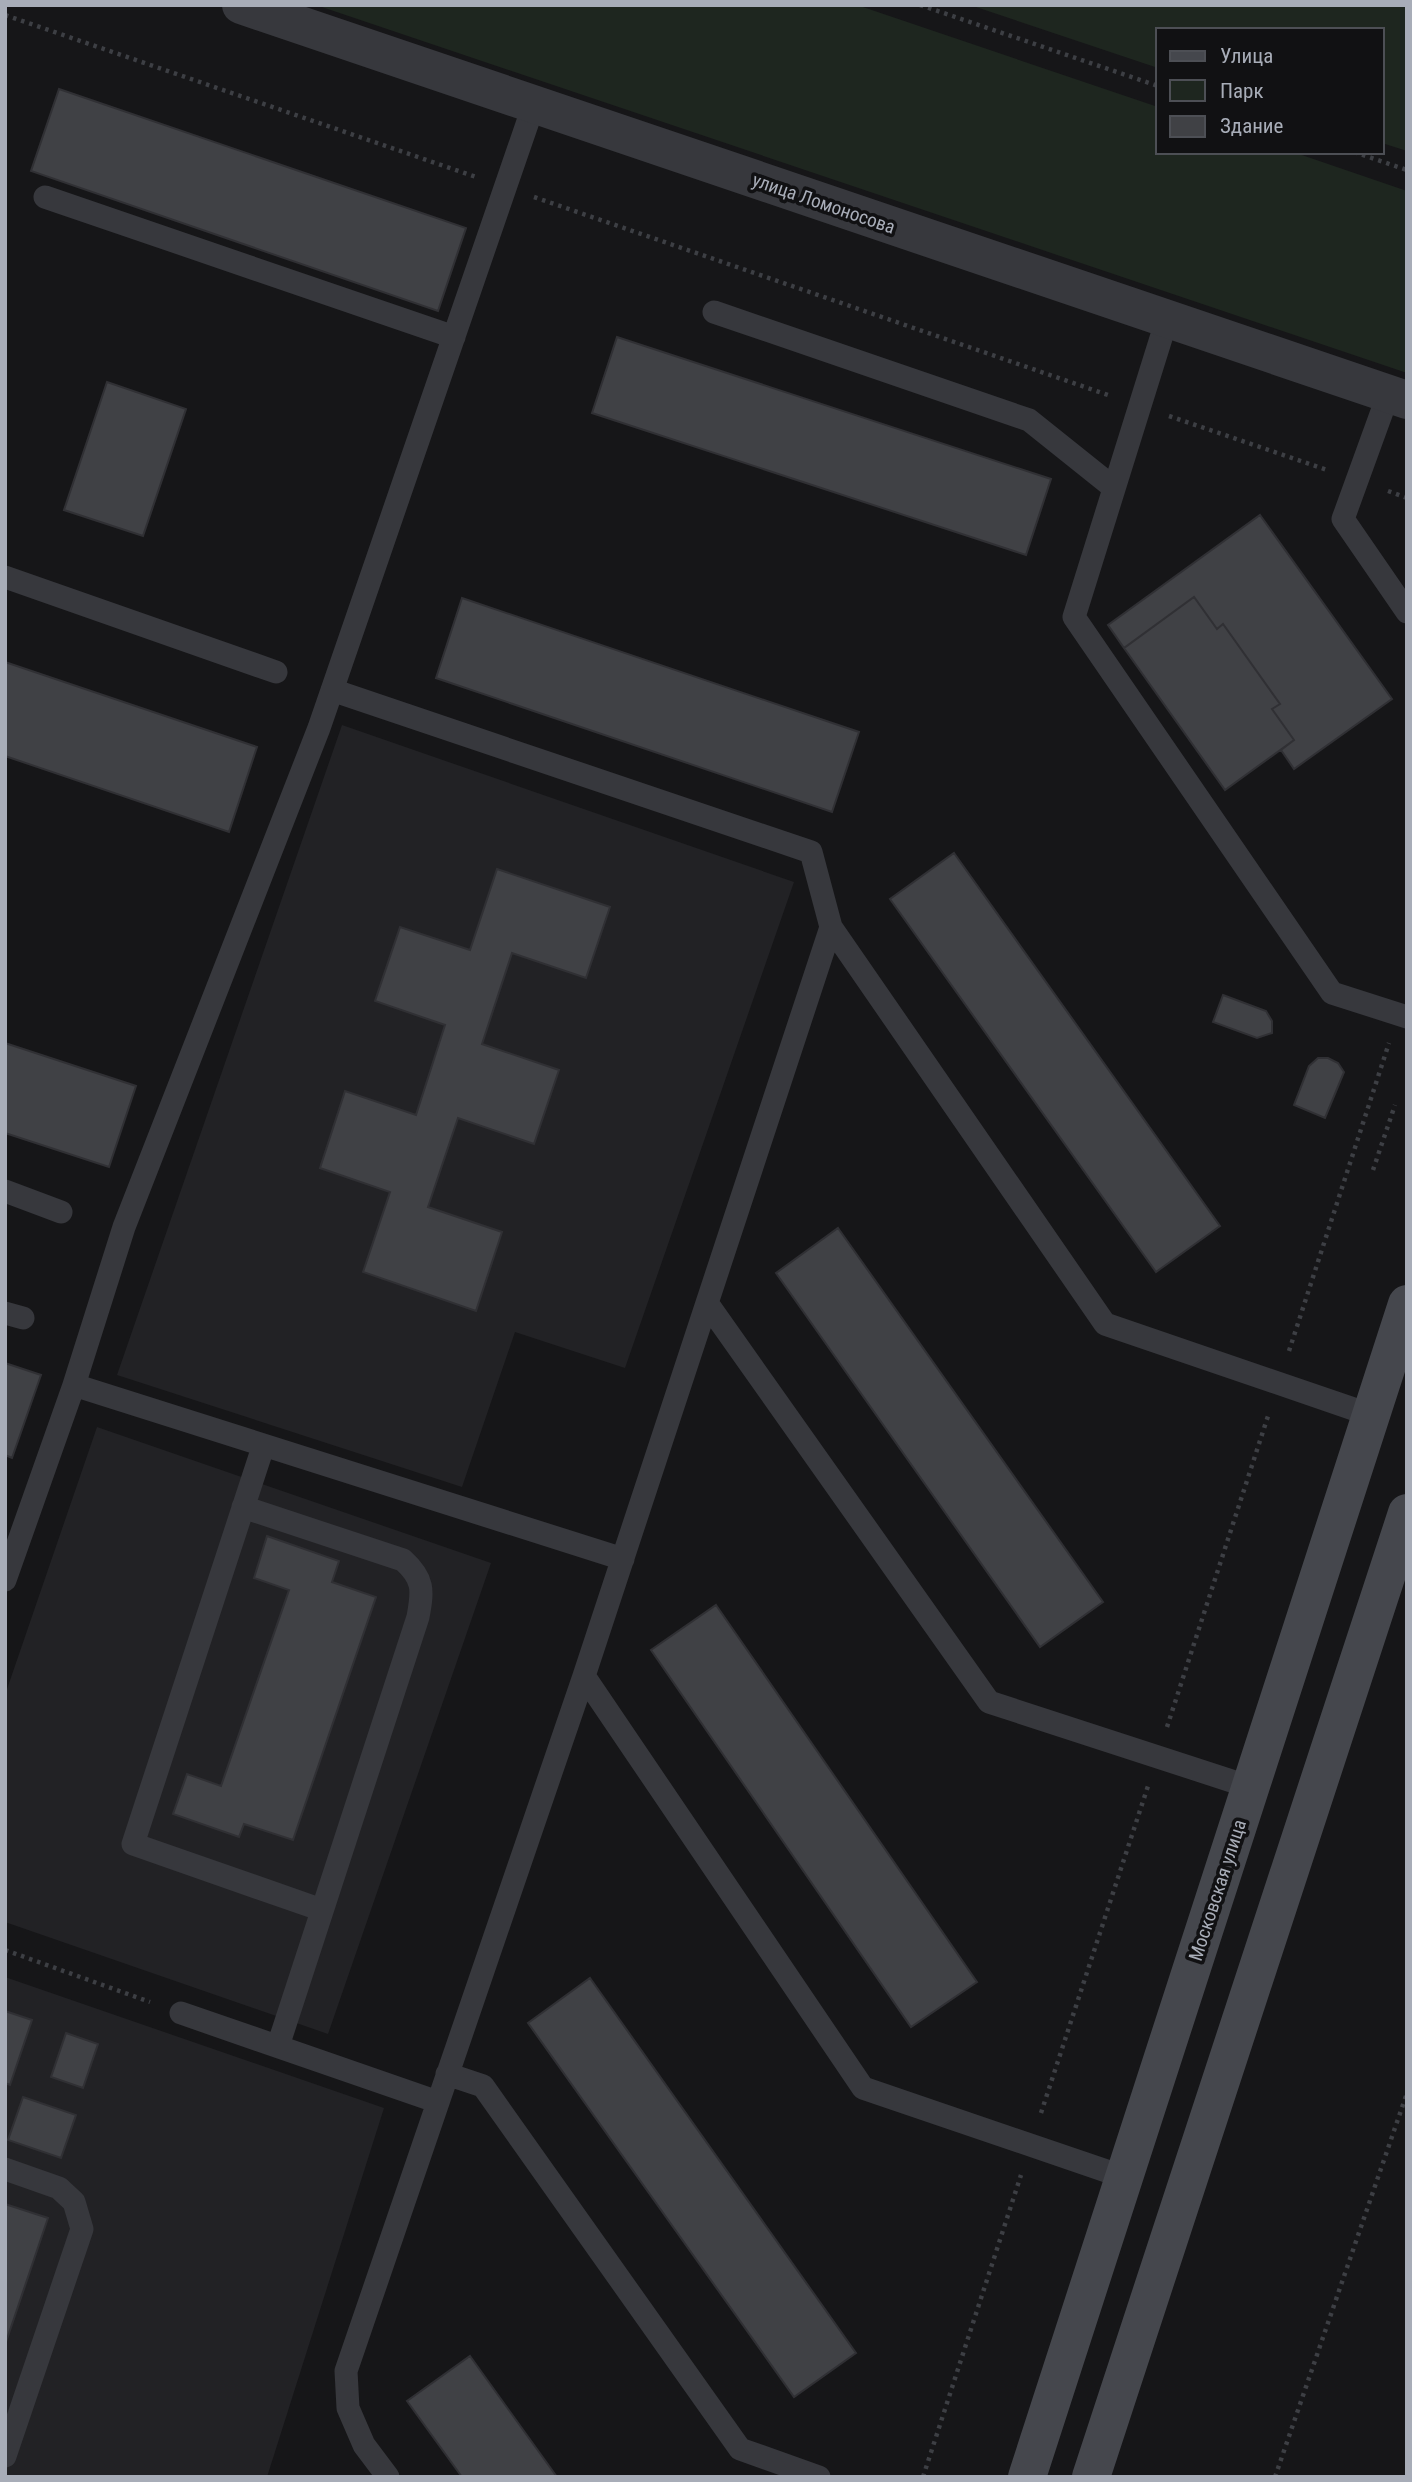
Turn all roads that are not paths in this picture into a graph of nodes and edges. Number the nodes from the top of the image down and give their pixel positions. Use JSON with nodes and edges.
{"nodes":[{"id":1,"x":241,"y":5,"type":"edge"},
{"id":2,"x":534,"y":104,"type":"junction"},
{"id":3,"x":45,"y":197,"type":"dead end"},
{"id":4,"x":714,"y":312,"type":"dead end"},
{"id":5,"x":1167,"y":319,"type":"junction"},
{"id":6,"x":454,"y":337,"type":"junction"},
{"id":7,"x":1398,"y":397,"type":"edge"},
{"id":8,"x":1114,"y":488,"type":"junction"},
{"id":9,"x":5,"y":578,"type":"edge"},
{"id":10,"x":1407,"y":612,"type":"edge"},
{"id":11,"x":276,"y":672,"type":"dead end"},
{"id":12,"x":332,"y":690,"type":"junction"},
{"id":13,"x":831,"y":927,"type":"junction"},
{"id":14,"x":1407,"y":1017,"type":"edge"},
{"id":15,"x":5,"y":1192,"type":"edge"},
{"id":16,"x":61,"y":1212,"type":"dead end"},
{"id":17,"x":707,"y":1303,"type":"junction"},
{"id":18,"x":1407,"y":1304,"type":"edge"},
{"id":19,"x":74,"y":1385,"type":"junction"},
{"id":20,"x":1371,"y":1415,"type":"junction"},
{"id":21,"x":263,"y":1447,"type":"junction"},
{"id":22,"x":243,"y":1507,"type":"junction"},
{"id":23,"x":1407,"y":1513,"type":"edge"},
{"id":24,"x":623,"y":1559,"type":"junction"},
{"id":25,"x":5,"y":1580,"type":"edge"},
{"id":26,"x":584,"y":1675,"type":"junction"},
{"id":27,"x":1250,"y":1787,"type":"junction"},
{"id":28,"x":322,"y":1910,"type":"junction"},
{"id":29,"x":181,"y":2013,"type":"road end"},
{"id":30,"x":278,"y":2046,"type":"junction"},
{"id":31,"x":447,"y":2074,"type":"junction"},
{"id":32,"x":438,"y":2102,"type":"junction"},
{"id":33,"x":5,"y":2169,"type":"edge"},
{"id":34,"x":1124,"y":2177,"type":"junction"},
{"id":35,"x":5,"y":2456,"type":"edge"},
{"id":36,"x":388,"y":2477,"type":"edge"},
{"id":37,"x":819,"y":2477,"type":"edge"},
{"id":38,"x":1027,"y":2477,"type":"edge"},
{"id":39,"x":1091,"y":2477,"type":"edge"}],
"edges":[{"from":1,"to":2,"type":"street","name":"улица Ломоносова"},
{"from":2,"to":5,"type":"street","name":"улица Ломоносова"},
{"from":2,"to":6,"type":"lane"},
{"from":3,"to":6,"type":"lane"},
{"from":4,"to":8,"type":"lane"},
{"from":5,"to":7,"type":"street","name":"улица Ломоносова"},
{"from":5,"to":8,"type":"lane"},
{"from":6,"to":12,"type":"lane"},
{"from":7,"to":10,"type":"lane"},
{"from":8,"to":14,"type":"lane"},
{"from":9,"to":11,"type":"lane"},
{"from":12,"to":13,"type":"lane"},
{"from":12,"to":19,"type":"lane"},
{"from":13,"to":17,"type":"lane"},
{"from":13,"to":20,"type":"lane"},
{"from":15,"to":16,"type":"lane"},
{"from":17,"to":24,"type":"lane"},
{"from":17,"to":27,"type":"lane"},
{"from":18,"to":20,"type":"main road","name":"Московская улица"},
{"from":19,"to":21,"type":"lane"},
{"from":19,"to":25,"type":"lane"},
{"from":20,"to":27,"type":"main road","name":"Московская улица"},
{"from":21,"to":22,"type":"lane"},
{"from":21,"to":24,"type":"lane"},
{"from":22,"to":28,"type":"lane"},
{"from":22,"to":28,"type":"lane"},
{"from":23,"to":39,"type":"main road"},
{"from":24,"to":26,"type":"lane"},
{"from":26,"to":31,"type":"lane"},
{"from":26,"to":34,"type":"lane"},
{"from":27,"to":34,"type":"main road","name":"Московская улица"},
{"from":28,"to":30,"type":"lane"},
{"from":29,"to":30,"type":"lane"},
{"from":30,"to":32,"type":"lane"},
{"from":31,"to":32,"type":"lane"},
{"from":31,"to":37,"type":"lane"},
{"from":32,"to":36,"type":"lane"},
{"from":33,"to":35,"type":"lane"},
{"from":34,"to":38,"type":"main road","name":"Московская улица"}]}
